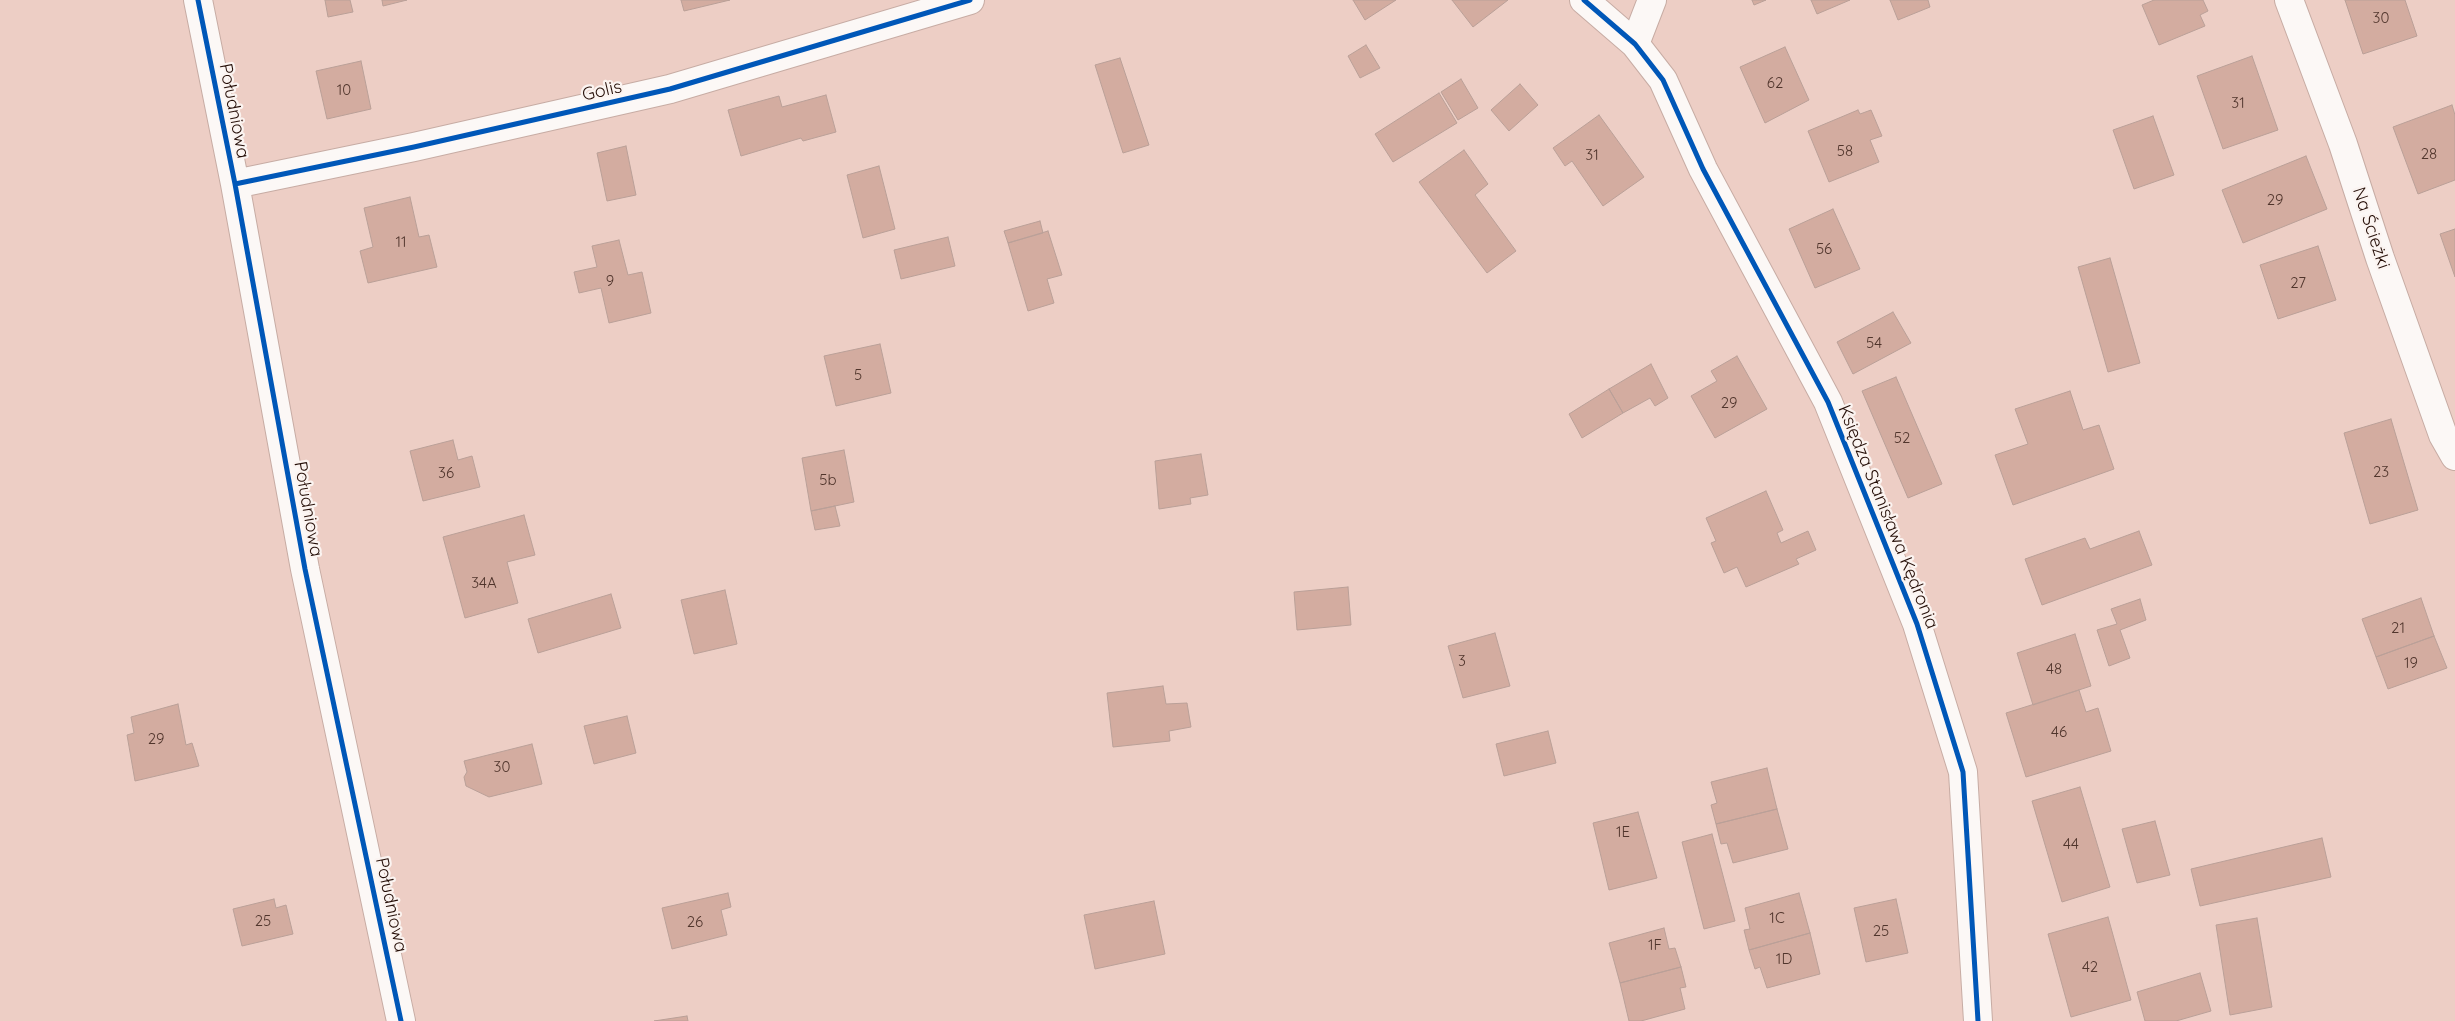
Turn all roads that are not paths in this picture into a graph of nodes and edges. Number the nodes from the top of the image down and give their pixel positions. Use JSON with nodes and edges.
{"nodes":[{"id":1,"x":198,"y":0,"type":"edge"},
{"id":2,"x":970,"y":0,"type":"edge"},
{"id":3,"x":1584,"y":0,"type":"edge"},
{"id":4,"x":1652,"y":0,"type":"edge"},
{"id":5,"x":2289,"y":0,"type":"edge"},
{"id":6,"x":1636,"y":44,"type":"junction"},
{"id":7,"x":235,"y":184,"type":"junction"},
{"id":8,"x":2455,"y":456,"type":"edge"},
{"id":9,"x":402,"y":1021,"type":"edge"},
{"id":10,"x":1978,"y":1021,"type":"edge"}],
"edges":[{"from":1,"to":7,"type":"street","name":"Południowa"},
{"from":2,"to":7,"type":"street","name":"Golis"},
{"from":3,"to":6,"type":"street","name":"Księdza Stanisława Kędronia"},
{"from":4,"to":6,"type":"street"},
{"from":5,"to":8,"type":"street","name":"Na Ścieżki"},
{"from":6,"to":10,"type":"street","name":"Księdza Stanisława Kędronia"},
{"from":7,"to":9,"type":"street","name":"Południowa"}]}
